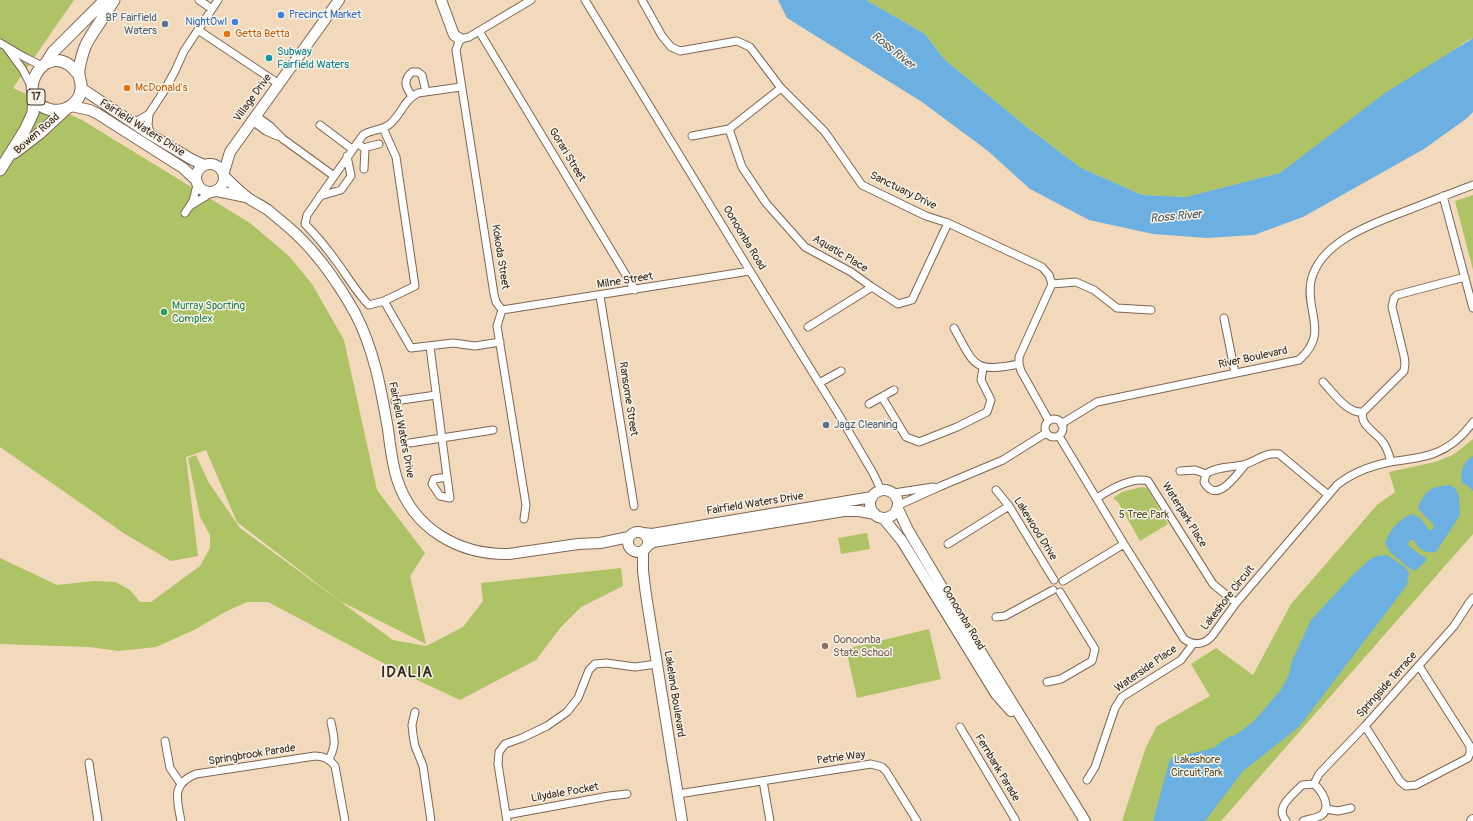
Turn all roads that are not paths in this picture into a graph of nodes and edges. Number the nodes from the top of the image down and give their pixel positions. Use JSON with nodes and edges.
{"nodes":[{"id":1,"x":105,"y":0,"type":"edge"},
{"id":2,"x":114,"y":0,"type":"edge"},
{"id":3,"x":199,"y":0,"type":"edge"},
{"id":4,"x":218,"y":0,"type":"edge"},
{"id":5,"x":338,"y":0,"type":"edge"},
{"id":6,"x":441,"y":0,"type":"edge"},
{"id":7,"x":531,"y":0,"type":"edge"},
{"id":8,"x":585,"y":0,"type":"edge"},
{"id":9,"x":642,"y":0,"type":"edge"},
{"id":10,"x":212,"y":9,"type":"junction"},
{"id":11,"x":198,"y":30,"type":"junction"},
{"id":12,"x":479,"y":31,"type":"junction"},
{"id":13,"x":460,"y":39,"type":"junction"},
{"id":14,"x":0,"y":43,"type":"edge"},
{"id":15,"x":7,"y":48,"type":"junction"},
{"id":16,"x":44,"y":65,"type":"junction"},
{"id":17,"x":78,"y":74,"type":"junction"},
{"id":18,"x":278,"y":84,"type":"junction"},
{"id":19,"x":461,"y":87,"type":"junction"},
{"id":20,"x":81,"y":88,"type":"junction"},
{"id":21,"x":780,"y":88,"type":"junction"},
{"id":22,"x":34,"y":92,"type":"junction"},
{"id":23,"x":426,"y":92,"type":"junction"},
{"id":24,"x":412,"y":96,"type":"junction"},
{"id":25,"x":68,"y":107,"type":"junction"},
{"id":26,"x":149,"y":114,"type":"junction"},
{"id":27,"x":253,"y":118,"type":"junction"},
{"id":28,"x":130,"y":121,"type":"junction"},
{"id":29,"x":320,"y":126,"type":"dead end"},
{"id":30,"x":383,"y":128,"type":"junction"},
{"id":31,"x":729,"y":130,"type":"junction"},
{"id":32,"x":151,"y":135,"type":"junction"},
{"id":33,"x":692,"y":136,"type":"dead end"},
{"id":34,"x":379,"y":144,"type":"dead end"},
{"id":35,"x":354,"y":146,"type":"junction"},
{"id":36,"x":365,"y":149,"type":"junction"},
{"id":37,"x":230,"y":152,"type":"junction"},
{"id":38,"x":347,"y":156,"type":"junction"},
{"id":39,"x":8,"y":159,"type":"junction"},
{"id":40,"x":208,"y":164,"type":"junction"},
{"id":41,"x":364,"y":169,"type":"dead end"},
{"id":42,"x":0,"y":170,"type":"edge"},
{"id":43,"x":224,"y":175,"type":"junction"},
{"id":44,"x":334,"y":176,"type":"junction"},
{"id":45,"x":196,"y":182,"type":"junction"},
{"id":46,"x":1473,"y":185,"type":"edge"},
{"id":47,"x":214,"y":192,"type":"junction"},
{"id":48,"x":320,"y":196,"type":"junction"},
{"id":49,"x":1443,"y":196,"type":"junction"},
{"id":50,"x":248,"y":198,"type":"junction"},
{"id":51,"x":190,"y":207,"type":"junction"},
{"id":52,"x":185,"y":213,"type":"dead end"},
{"id":53,"x":948,"y":223,"type":"junction"},
{"id":54,"x":750,"y":272,"type":"junction"},
{"id":55,"x":1464,"y":277,"type":"junction"},
{"id":56,"x":1052,"y":284,"type":"junction"},
{"id":57,"x":872,"y":288,"type":"junction"},
{"id":58,"x":635,"y":290,"type":"junction"},
{"id":59,"x":600,"y":296,"type":"junction"},
{"id":60,"x":384,"y":301,"type":"junction"},
{"id":61,"x":1473,"y":308,"type":"edge"},
{"id":62,"x":502,"y":310,"type":"junction"},
{"id":63,"x":1151,"y":310,"type":"dead end"},
{"id":64,"x":1224,"y":318,"type":"dead end"},
{"id":65,"x":808,"y":327,"type":"dead end"},
{"id":66,"x":954,"y":328,"type":"dead end"},
{"id":67,"x":500,"y":342,"type":"junction"},
{"id":68,"x":430,"y":347,"type":"junction"},
{"id":69,"x":1019,"y":364,"type":"junction"},
{"id":70,"x":983,"y":368,"type":"junction"},
{"id":71,"x":840,"y":371,"type":"dead end"},
{"id":72,"x":1235,"y":373,"type":"junction"},
{"id":73,"x":1323,"y":382,"type":"dead end"},
{"id":74,"x":819,"y":383,"type":"junction"},
{"id":75,"x":894,"y":390,"type":"dead end"},
{"id":76,"x":436,"y":395,"type":"junction"},
{"id":77,"x":882,"y":397,"type":"junction"},
{"id":78,"x":395,"y":401,"type":"dead end"},
{"id":79,"x":869,"y":404,"type":"dead end"},
{"id":80,"x":1363,"y":412,"type":"junction"},
{"id":81,"x":1050,"y":421,"type":"junction"},
{"id":82,"x":1473,"y":422,"type":"edge"},
{"id":83,"x":1061,"y":424,"type":"junction"},
{"id":84,"x":493,"y":430,"type":"dead end"},
{"id":85,"x":1046,"y":433,"type":"junction"},
{"id":86,"x":1059,"y":436,"type":"junction"},
{"id":87,"x":442,"y":438,"type":"junction"},
{"id":88,"x":410,"y":443,"type":"dead end"},
{"id":89,"x":1391,"y":462,"type":"junction"},
{"id":90,"x":1246,"y":464,"type":"junction"},
{"id":91,"x":1180,"y":471,"type":"dead end"},
{"id":92,"x":1206,"y":474,"type":"junction"},
{"id":93,"x":447,"y":477,"type":"dead end"},
{"id":94,"x":941,"y":486,"type":"junction"},
{"id":95,"x":881,"y":490,"type":"junction"},
{"id":96,"x":996,"y":490,"type":"dead end"},
{"id":97,"x":894,"y":494,"type":"junction"},
{"id":98,"x":1327,"y":494,"type":"junction"},
{"id":99,"x":872,"y":497,"type":"junction"},
{"id":100,"x":1097,"y":498,"type":"junction"},
{"id":101,"x":634,"y":506,"type":"dead end"},
{"id":102,"x":1009,"y":506,"type":"junction"},
{"id":103,"x":898,"y":507,"type":"junction"},
{"id":104,"x":879,"y":516,"type":"junction"},
{"id":105,"x":524,"y":519,"type":"dead end"},
{"id":106,"x":643,"y":533,"type":"junction"},
{"id":107,"x":629,"y":537,"type":"junction"},
{"id":108,"x":600,"y":543,"type":"junction"},
{"id":109,"x":948,"y":544,"type":"dead end"},
{"id":110,"x":1124,"y":544,"type":"junction"},
{"id":111,"x":639,"y":549,"type":"junction"},
{"id":112,"x":1054,"y":580,"type":"junction"},
{"id":113,"x":1063,"y":581,"type":"junction"},
{"id":114,"x":1052,"y":590,"type":"junction"},
{"id":115,"x":1060,"y":592,"type":"junction"},
{"id":116,"x":1472,"y":603,"type":"edge"},
{"id":117,"x":1236,"y":604,"type":"junction"},
{"id":118,"x":996,"y":617,"type":"dead end"},
{"id":119,"x":1193,"y":644,"type":"junction"},
{"id":120,"x":657,"y":664,"type":"junction"},
{"id":121,"x":1419,"y":666,"type":"junction"},
{"id":122,"x":1047,"y":682,"type":"dead end"},
{"id":123,"x":415,"y":712,"type":"dead end"},
{"id":124,"x":331,"y":722,"type":"dead end"},
{"id":125,"x":1365,"y":726,"type":"junction"},
{"id":126,"x":960,"y":727,"type":"dead end"},
{"id":127,"x":1027,"y":729,"type":"junction"},
{"id":128,"x":165,"y":741,"type":"dead end"},
{"id":129,"x":1472,"y":753,"type":"edge"},
{"id":130,"x":329,"y":759,"type":"junction"},
{"id":131,"x":1046,"y":759,"type":"junction"},
{"id":132,"x":89,"y":763,"type":"dead end"},
{"id":133,"x":1087,"y":780,"type":"dead end"},
{"id":134,"x":763,"y":781,"type":"junction"},
{"id":135,"x":181,"y":784,"type":"junction"},
{"id":136,"x":1314,"y":784,"type":"junction"},
{"id":137,"x":627,"y":794,"type":"dead end"},
{"id":138,"x":678,"y":794,"type":"junction"},
{"id":139,"x":1350,"y":808,"type":"dead end"},
{"id":140,"x":1326,"y":809,"type":"junction"},
{"id":141,"x":507,"y":818,"type":"edge"},
{"id":142,"x":1283,"y":820,"type":"edge"},
{"id":143,"x":98,"y":821,"type":"edge"},
{"id":144,"x":181,"y":821,"type":"edge"},
{"id":145,"x":345,"y":821,"type":"edge"},
{"id":146,"x":431,"y":821,"type":"edge"},
{"id":147,"x":682,"y":821,"type":"edge"},
{"id":148,"x":770,"y":821,"type":"edge"},
{"id":149,"x":918,"y":821,"type":"edge"},
{"id":150,"x":1016,"y":821,"type":"edge"},
{"id":151,"x":1077,"y":821,"type":"edge"},
{"id":152,"x":1085,"y":821,"type":"edge"},
{"id":153,"x":1303,"y":821,"type":"edge"}],
"edges":[{"from":1,"to":16,"type":"main road","name":"Bowen Road","number":"17"},
{"from":2,"to":17,"type":"main road"},
{"from":3,"to":10,"type":"street"},
{"from":4,"to":10,"type":"street"},
{"from":5,"to":18,"type":"street","name":"Village Drive"},
{"from":6,"to":13,"type":"street"},
{"from":7,"to":12,"type":"street"},
{"from":8,"to":54,"type":"street","name":"Oonoonba Road"},
{"from":9,"to":21,"type":"street","name":"Sanctuary Drive"},
{"from":10,"to":11,"type":"street"},
{"from":11,"to":18,"type":"street"},
{"from":11,"to":26,"type":"street"},
{"from":12,"to":13,"type":"street"},
{"from":12,"to":58,"type":"street","name":"Gorari Street"},
{"from":13,"to":19,"type":"street","name":"Kokoda Street"},
{"from":14,"to":15,"type":"street"},
{"from":15,"to":16,"type":"street"},
{"from":15,"to":22,"type":"street"},
{"from":16,"to":17,"type":"main road"},
{"from":16,"to":22,"type":"main road","name":"Bowen Road","number":"17"},
{"from":17,"to":20,"type":"main road"},
{"from":18,"to":27,"type":"street","name":"Village Drive"},
{"from":19,"to":23,"type":"street"},
{"from":19,"to":62,"type":"street","name":"Kokoda Street"},
{"from":20,"to":25,"type":"main road","name":"Bowen Road","number":"17"},
{"from":20,"to":28,"type":"street","name":"Fairfield Waters Drive"},
{"from":21,"to":31,"type":"street"},
{"from":21,"to":53,"type":"street","name":"Sanctuary Drive"},
{"from":22,"to":25,"type":"main road","name":"Bowen Road","number":"17"},
{"from":22,"to":39,"type":"main road","name":"Bowen Road","number":"17"},
{"from":23,"to":24,"type":"street"},
{"from":23,"to":24,"type":"street"},
{"from":24,"to":30,"type":"street"},
{"from":25,"to":39,"type":"main road","name":"Bowen Road","number":"17"},
{"from":25,"to":45,"type":"street","name":"Fairfield Waters Drive"},
{"from":26,"to":28,"type":"street"},
{"from":26,"to":32,"type":"street"},
{"from":27,"to":37,"type":"street","name":"Village Drive"},
{"from":27,"to":44,"type":"street"},
{"from":28,"to":32,"type":"street","name":"Fairfield Waters Drive"},
{"from":29,"to":35,"type":"street"},
{"from":30,"to":35,"type":"street"},
{"from":30,"to":60,"type":"street"},
{"from":31,"to":33,"type":"street"},
{"from":31,"to":57,"type":"street","name":"Aquatic Place"},
{"from":32,"to":40,"type":"street","name":"Fairfield Waters Drive"},
{"from":34,"to":36,"type":"street"},
{"from":35,"to":36,"type":"street"},
{"from":35,"to":38,"type":"street"},
{"from":36,"to":41,"type":"street"},
{"from":37,"to":40,"type":"street","name":"Village Drive"},
{"from":37,"to":43,"type":"street","name":"Village Drive"},
{"from":38,"to":44,"type":"street"},
{"from":38,"to":48,"type":"street"},
{"from":39,"to":42,"type":"main road","name":"Bowen Road","number":"17"},
{"from":40,"to":43,"type":"street"},
{"from":40,"to":45,"type":"street"},
{"from":43,"to":47,"type":"street"},
{"from":43,"to":50,"type":"street","name":"Fairfield Waters Drive"},
{"from":44,"to":48,"type":"street"},
{"from":45,"to":47,"type":"street"},
{"from":45,"to":51,"type":"street"},
{"from":46,"to":49,"type":"street","name":"River Boulevard"},
{"from":47,"to":50,"type":"street","name":"Fairfield Waters Drive"},
{"from":47,"to":51,"type":"street"},
{"from":48,"to":60,"type":"street"},
{"from":49,"to":55,"type":"street"},
{"from":49,"to":72,"type":"street","name":"River Boulevard"},
{"from":50,"to":108,"type":"street","name":"Fairfield Waters Drive"},
{"from":51,"to":52,"type":"street"},
{"from":53,"to":56,"type":"street","name":"Sanctuary Drive"},
{"from":53,"to":57,"type":"street","name":"Aquatic Place"},
{"from":54,"to":58,"type":"street","name":"Milne Street"},
{"from":54,"to":74,"type":"street","name":"Oonoonba Road"},
{"from":55,"to":61,"type":"street"},
{"from":55,"to":80,"type":"street"},
{"from":56,"to":63,"type":"street"},
{"from":56,"to":69,"type":"street"},
{"from":57,"to":65,"type":"street"},
{"from":58,"to":59,"type":"street","name":"Milne Street"},
{"from":59,"to":62,"type":"street","name":"Milne Street"},
{"from":59,"to":101,"type":"street","name":"Ransome Street"},
{"from":60,"to":68,"type":"street"},
{"from":62,"to":67,"type":"street"},
{"from":64,"to":72,"type":"street"},
{"from":66,"to":70,"type":"street"},
{"from":67,"to":68,"type":"street"},
{"from":67,"to":105,"type":"street"},
{"from":68,"to":76,"type":"street"},
{"from":69,"to":70,"type":"street"},
{"from":69,"to":81,"type":"street"},
{"from":70,"to":77,"type":"street"},
{"from":71,"to":74,"type":"street"},
{"from":72,"to":83,"type":"street","name":"River Boulevard"},
{"from":73,"to":80,"type":"street"},
{"from":74,"to":95,"type":"street","name":"Oonoonba Road"},
{"from":75,"to":77,"type":"street"},
{"from":76,"to":78,"type":"street"},
{"from":76,"to":87,"type":"street"},
{"from":77,"to":79,"type":"street"},
{"from":80,"to":89,"type":"street"},
{"from":81,"to":83,"type":"street"},
{"from":81,"to":85,"type":"street"},
{"from":82,"to":89,"type":"street","name":"Lakeshore Circuit"},
{"from":83,"to":86,"type":"street"},
{"from":84,"to":87,"type":"street"},
{"from":85,"to":86,"type":"street"},
{"from":85,"to":94,"type":"street"},
{"from":86,"to":100,"type":"street"},
{"from":87,"to":88,"type":"street"},
{"from":87,"to":93,"type":"street"},
{"from":89,"to":98,"type":"street","name":"Lakeshore Circuit"},
{"from":90,"to":92,"type":"street"},
{"from":90,"to":92,"type":"street"},
{"from":90,"to":98,"type":"street"},
{"from":91,"to":92,"type":"street"},
{"from":94,"to":97,"type":"street"},
{"from":94,"to":103,"type":"street"},
{"from":95,"to":97,"type":"street"},
{"from":95,"to":99,"type":"street"},
{"from":96,"to":102,"type":"street","name":"Lakewood Drive"},
{"from":97,"to":103,"type":"street"},
{"from":98,"to":117,"type":"street","name":"Lakeshore Circuit"},
{"from":99,"to":104,"type":"street"},
{"from":99,"to":106,"type":"street","name":"Fairfield Waters Drive"},
{"from":100,"to":110,"type":"street"},
{"from":100,"to":117,"type":"street","name":"Waterpark Place"},
{"from":102,"to":109,"type":"street"},
{"from":102,"to":112,"type":"street","name":"Lakewood Drive"},
{"from":103,"to":104,"type":"street"},
{"from":103,"to":127,"type":"street","name":"Oonoonba Road"},
{"from":104,"to":111,"type":"street","name":"Fairfield Waters Drive"},
{"from":104,"to":127,"type":"street","name":"Oonoonba Road"},
{"from":106,"to":107,"type":"street","name":"Fairfield Waters Drive"},
{"from":106,"to":111,"type":"street"},
{"from":107,"to":108,"type":"street","name":"Fairfield Waters Drive"},
{"from":107,"to":111,"type":"street"},
{"from":108,"to":111,"type":"street","name":"Fairfield Waters Drive"},
{"from":110,"to":113,"type":"street"},
{"from":110,"to":119,"type":"street"},
{"from":111,"to":120,"type":"street","name":"Lakeland Boulevard"},
{"from":112,"to":113,"type":"street"},
{"from":112,"to":114,"type":"street"},
{"from":113,"to":115,"type":"street"},
{"from":114,"to":115,"type":"street"},
{"from":114,"to":118,"type":"street"},
{"from":115,"to":122,"type":"street"},
{"from":116,"to":121,"type":"street","name":"Springside Terrace"},
{"from":117,"to":119,"type":"street","name":"Lakeshore Circuit"},
{"from":119,"to":133,"type":"street","name":"Waterside Place"},
{"from":120,"to":138,"type":"street","name":"Lakeland Boulevard"},
{"from":120,"to":141,"type":"street"},
{"from":121,"to":125,"type":"street","name":"Springside Terrace"},
{"from":121,"to":129,"type":"street"},
{"from":123,"to":146,"type":"street"},
{"from":124,"to":130,"type":"street"},
{"from":125,"to":129,"type":"street"},
{"from":125,"to":136,"type":"street","name":"Springside Terrace"},
{"from":126,"to":150,"type":"street","name":"Fernbank Parade"},
{"from":127,"to":131,"type":"street","name":"Oonoonba Road"},
{"from":128,"to":135,"type":"street"},
{"from":130,"to":135,"type":"street","name":"Springbrook Parade"},
{"from":130,"to":145,"type":"street"},
{"from":131,"to":151,"type":"street","name":"Oonoonba Road"},
{"from":131,"to":152,"type":"street","name":"Oonoonba Road"},
{"from":132,"to":143,"type":"street"},
{"from":134,"to":138,"type":"street","name":"Petrie Way"},
{"from":134,"to":148,"type":"street"},
{"from":134,"to":149,"type":"street","name":"Petrie Way"},
{"from":135,"to":144,"type":"street"},
{"from":136,"to":140,"type":"street"},
{"from":136,"to":142,"type":"street"},
{"from":137,"to":141,"type":"street","name":"Lilydale Pocket"},
{"from":138,"to":147,"type":"street","name":"Lakeland Boulevard"},
{"from":139,"to":140,"type":"street"},
{"from":140,"to":153,"type":"street"}]}
